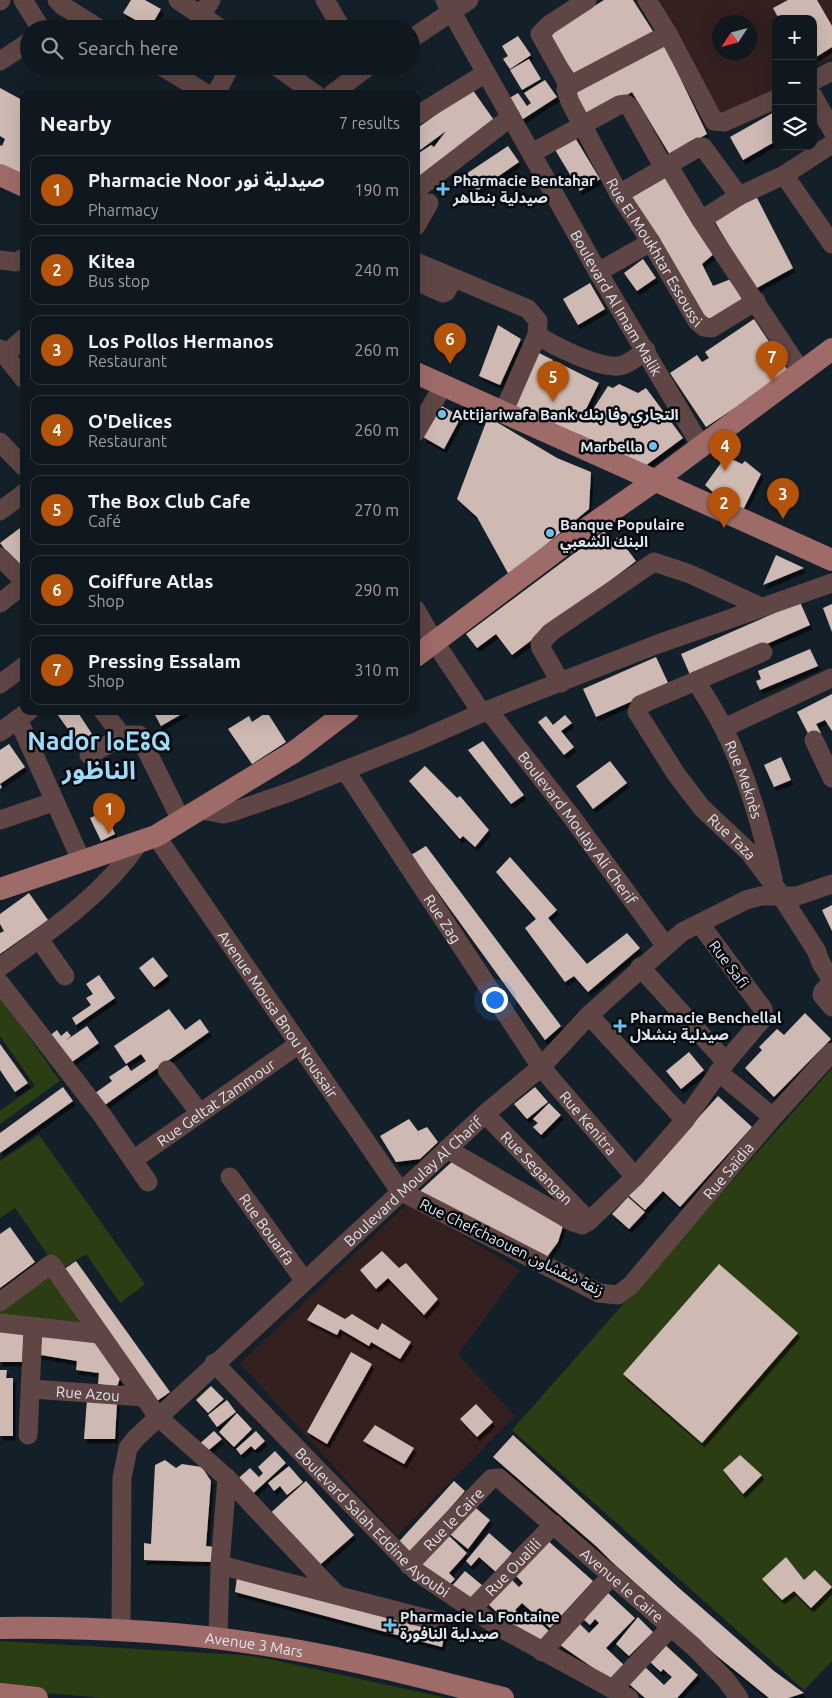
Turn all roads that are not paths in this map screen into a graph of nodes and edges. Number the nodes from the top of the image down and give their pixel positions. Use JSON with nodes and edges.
{"nodes":[{"id":1,"x":23,"y":0,"type":"edge"},
{"id":2,"x":58,"y":0,"type":"edge"},
{"id":3,"x":178,"y":0,"type":"edge"},
{"id":4,"x":211,"y":0,"type":"edge"},
{"id":5,"x":470,"y":0,"type":"edge"},
{"id":6,"x":587,"y":0,"type":"edge"},
{"id":7,"x":648,"y":0,"type":"edge"},
{"id":8,"x":331,"y":2,"type":"edge"},
{"id":9,"x":448,"y":7,"type":"edge"},
{"id":10,"x":201,"y":16,"type":"junction"},
{"id":11,"x":35,"y":20,"type":"edge"},
{"id":12,"x":86,"y":20,"type":"edge"},
{"id":13,"x":207,"y":20,"type":"edge"},
{"id":14,"x":338,"y":20,"type":"edge"},
{"id":15,"x":420,"y":31,"type":"edge"},
{"id":16,"x":668,"y":34,"type":"junction"},
{"id":17,"x":20,"y":48,"type":"edge"},
{"id":18,"x":0,"y":60,"type":"edge"},
{"id":19,"x":832,"y":71,"type":"edge"},
{"id":20,"x":486,"y":73,"type":"junction"},
{"id":21,"x":175,"y":75,"type":"edge"},
{"id":22,"x":226,"y":75,"type":"edge"},
{"id":23,"x":289,"y":75,"type":"edge"},
{"id":24,"x":356,"y":75,"type":"edge"},
{"id":25,"x":817,"y":79,"type":"edge"},
{"id":26,"x":569,"y":86,"type":"junction"},
{"id":27,"x":200,"y":90,"type":"edge"},
{"id":28,"x":218,"y":90,"type":"edge"},
{"id":29,"x":309,"y":90,"type":"edge"},
{"id":30,"x":337,"y":90,"type":"edge"},
{"id":31,"x":772,"y":101,"type":"edge"},
{"id":32,"x":817,"y":103,"type":"edge"},
{"id":33,"x":420,"y":114,"type":"edge"},
{"id":34,"x":511,"y":117,"type":"junction"},
{"id":35,"x":583,"y":125,"type":"junction"},
{"id":36,"x":832,"y":130,"type":"edge"},
{"id":37,"x":832,"y":144,"type":"edge"},
{"id":38,"x":532,"y":153,"type":"junction"},
{"id":39,"x":666,"y":166,"type":"junction"},
{"id":40,"x":0,"y":175,"type":"edge"},
{"id":41,"x":784,"y":175,"type":"junction"},
{"id":42,"x":20,"y":184,"type":"edge"},
{"id":43,"x":619,"y":194,"type":"junction"},
{"id":44,"x":739,"y":196,"type":"junction"},
{"id":45,"x":423,"y":197,"type":"edge"},
{"id":46,"x":420,"y":209,"type":"edge"},
{"id":47,"x":701,"y":220,"type":"junction"},
{"id":48,"x":651,"y":242,"type":"junction"},
{"id":49,"x":832,"y":244,"type":"edge"},
{"id":50,"x":0,"y":260,"type":"edge"},
{"id":51,"x":20,"y":260,"type":"edge"},
{"id":52,"x":420,"y":264,"type":"edge"},
{"id":53,"x":598,"y":272,"type":"junction"},
{"id":54,"x":450,"y":277,"type":"junction"},
{"id":55,"x":420,"y":283,"type":"edge"},
{"id":56,"x":756,"y":301,"type":"junction"},
{"id":57,"x":537,"y":335,"type":"junction"},
{"id":58,"x":20,"y":341,"type":"edge"},
{"id":59,"x":832,"y":349,"type":"edge"},
{"id":60,"x":646,"y":350,"type":"junction"},
{"id":61,"x":2,"y":352,"type":"edge"},
{"id":62,"x":801,"y":372,"type":"junction"},
{"id":63,"x":20,"y":374,"type":"edge"},
{"id":64,"x":420,"y":375,"type":"edge"},
{"id":65,"x":443,"y":386,"type":"junction"},
{"id":66,"x":503,"y":413,"type":"junction"},
{"id":67,"x":420,"y":425,"type":"edge"},
{"id":68,"x":0,"y":442,"type":"edge"},
{"id":69,"x":701,"y":446,"type":"junction"},
{"id":70,"x":0,"y":462,"type":"edge"},
{"id":71,"x":20,"y":463,"type":"edge"},
{"id":72,"x":20,"y":473,"type":"edge"},
{"id":73,"x":656,"y":480,"type":"junction"},
{"id":74,"x":20,"y":496,"type":"edge"},
{"id":75,"x":0,"y":511,"type":"edge"},
{"id":76,"x":0,"y":556,"type":"edge"},
{"id":77,"x":832,"y":560,"type":"edge"},
{"id":78,"x":20,"y":578,"type":"edge"},
{"id":79,"x":832,"y":584,"type":"edge"},
{"id":80,"x":20,"y":586,"type":"edge"},
{"id":81,"x":0,"y":603,"type":"edge"},
{"id":82,"x":761,"y":607,"type":"junction"},
{"id":83,"x":420,"y":617,"type":"edge"},
{"id":84,"x":434,"y":641,"type":"junction"},
{"id":85,"x":763,"y":652,"type":"dead end"},
{"id":86,"x":420,"y":653,"type":"edge"},
{"id":87,"x":20,"y":669,"type":"edge"},
{"id":88,"x":831,"y":678,"type":"dead end"},
{"id":89,"x":696,"y":681,"type":"junction"},
{"id":90,"x":561,"y":683,"type":"junction"},
{"id":91,"x":0,"y":684,"type":"edge"},
{"id":92,"x":485,"y":711,"type":"junction"},
{"id":93,"x":24,"y":715,"type":"edge"},
{"id":94,"x":106,"y":715,"type":"edge"},
{"id":95,"x":343,"y":715,"type":"edge"},
{"id":96,"x":724,"y":728,"type":"junction"},
{"id":97,"x":0,"y":732,"type":"edge"},
{"id":98,"x":122,"y":736,"type":"junction"},
{"id":99,"x":814,"y":740,"type":"dead end"},
{"id":100,"x":89,"y":754,"type":"dead end"},
{"id":101,"x":345,"y":770,"type":"junction"},
{"id":102,"x":832,"y":778,"type":"edge"},
{"id":103,"x":53,"y":802,"type":"junction"},
{"id":104,"x":202,"y":810,"type":"junction"},
{"id":105,"x":0,"y":820,"type":"edge"},
{"id":106,"x":182,"y":822,"type":"junction"},
{"id":107,"x":147,"y":840,"type":"junction"},
{"id":108,"x":82,"y":862,"type":"junction"},
{"id":109,"x":832,"y":884,"type":"edge"},
{"id":110,"x":0,"y":889,"type":"edge"},
{"id":111,"x":777,"y":891,"type":"junction"},
{"id":112,"x":700,"y":924,"type":"junction"},
{"id":113,"x":39,"y":939,"type":"junction"},
{"id":114,"x":665,"y":945,"type":"junction"},
{"id":115,"x":0,"y":967,"type":"edge"},
{"id":116,"x":640,"y":967,"type":"junction"},
{"id":117,"x":66,"y":976,"type":"dead end"},
{"id":118,"x":832,"y":982,"type":"edge"},
{"id":119,"x":0,"y":983,"type":"edge"},
{"id":120,"x":832,"y":1007,"type":"edge"},
{"id":121,"x":589,"y":1015,"type":"junction"},
{"id":122,"x":299,"y":1044,"type":"junction"},
{"id":123,"x":832,"y":1052,"type":"edge"},
{"id":124,"x":541,"y":1067,"type":"junction"},
{"id":125,"x":722,"y":1067,"type":"junction"},
{"id":126,"x":167,"y":1070,"type":"dead end"},
{"id":127,"x":199,"y":1112,"type":"junction"},
{"id":128,"x":485,"y":1114,"type":"junction"},
{"id":129,"x":774,"y":1117,"type":"junction"},
{"id":130,"x":685,"y":1120,"type":"junction"},
{"id":131,"x":447,"y":1149,"type":"junction"},
{"id":132,"x":133,"y":1160,"type":"junction"},
{"id":133,"x":230,"y":1177,"type":"dead end"},
{"id":134,"x":635,"y":1177,"type":"junction"},
{"id":135,"x":148,"y":1182,"type":"dead end"},
{"id":136,"x":400,"y":1191,"type":"junction"},
{"id":137,"x":586,"y":1223,"type":"junction"},
{"id":138,"x":304,"y":1280,"type":"junction"},
{"id":139,"x":625,"y":1291,"type":"joint"},
{"id":140,"x":0,"y":1302,"type":"edge"},
{"id":141,"x":0,"y":1323,"type":"edge"},
{"id":142,"x":33,"y":1328,"type":"junction"},
{"id":143,"x":99,"y":1334,"type":"junction"},
{"id":144,"x":214,"y":1363,"type":"junction"},
{"id":145,"x":32,"y":1389,"type":"junction"},
{"id":146,"x":144,"y":1397,"type":"junction"},
{"id":147,"x":158,"y":1417,"type":"junction"},
{"id":148,"x":28,"y":1435,"type":"dead end"},
{"id":149,"x":227,"y":1478,"type":"junction"},
{"id":150,"x":499,"y":1478,"type":"joint"},
{"id":151,"x":554,"y":1524,"type":"junction"},
{"id":152,"x":220,"y":1565,"type":"junction"},
{"id":153,"x":409,"y":1565,"type":"junction"},
{"id":154,"x":612,"y":1575,"type":"junction"},
{"id":155,"x":336,"y":1594,"type":"junction"},
{"id":156,"x":472,"y":1610,"type":"junction"},
{"id":157,"x":436,"y":1621,"type":"dead end"},
{"id":158,"x":0,"y":1628,"type":"edge"},
{"id":159,"x":670,"y":1628,"type":"junction"},
{"id":160,"x":121,"y":1631,"type":"junction"},
{"id":161,"x":218,"y":1639,"type":"junction"},
{"id":162,"x":542,"y":1652,"type":"junction"},
{"id":163,"x":622,"y":1693,"type":"edge"},
{"id":164,"x":0,"y":1694,"type":"edge"},
{"id":165,"x":37,"y":1698,"type":"edge"},
{"id":166,"x":503,"y":1698,"type":"edge"},
{"id":167,"x":739,"y":1698,"type":"edge"}],
"edges":[{"from":1,"to":11,"type":"street"},
{"from":2,"to":12,"type":"street"},
{"from":3,"to":10,"type":"street"},
{"from":4,"to":10,"type":"street"},
{"from":5,"to":9,"type":"street"},
{"from":6,"to":26,"type":"street","name":"Rue El Moukhtar Essoussi"},
{"from":7,"to":16,"type":"street"},
{"from":8,"to":14,"type":"street"},
{"from":9,"to":15,"type":"street"},
{"from":9,"to":20,"type":"street","name":"Boulevard Al Imam Malik"},
{"from":10,"to":13,"type":"street"},
{"from":16,"to":26,"type":"street"},
{"from":16,"to":31,"type":"street"},
{"from":17,"to":18,"type":"street"},
{"from":19,"to":25,"type":"street"},
{"from":20,"to":33,"type":"street"},
{"from":20,"to":34,"type":"street","name":"Boulevard Al Imam Malik"},
{"from":21,"to":27,"type":"street"},
{"from":22,"to":28,"type":"street"},
{"from":23,"to":29,"type":"street"},
{"from":24,"to":30,"type":"street"},
{"from":26,"to":35,"type":"street","name":"Rue El Moukhtar Essoussi"},
{"from":32,"to":36,"type":"street"},
{"from":34,"to":38,"type":"street","name":"Boulevard Al Imam Malik"},
{"from":34,"to":45,"type":"street"},
{"from":35,"to":38,"type":"street"},
{"from":35,"to":39,"type":"street"},
{"from":35,"to":43,"type":"street","name":"Rue El Moukhtar Essoussi"},
{"from":37,"to":41,"type":"street"},
{"from":38,"to":53,"type":"street","name":"Boulevard Al Imam Malik"},
{"from":39,"to":43,"type":"street"},
{"from":39,"to":44,"type":"street"},
{"from":39,"to":47,"type":"street"},
{"from":40,"to":42,"type":"main road"},
{"from":41,"to":44,"type":"street"},
{"from":41,"to":49,"type":"street"},
{"from":43,"to":48,"type":"street","name":"Rue El Moukhtar Essoussi"},
{"from":44,"to":47,"type":"street"},
{"from":45,"to":46,"type":"street"},
{"from":47,"to":56,"type":"street"},
{"from":48,"to":53,"type":"street"},
{"from":48,"to":56,"type":"street","name":"Rue El Moukhtar Essoussi"},
{"from":50,"to":51,"type":"street"},
{"from":52,"to":54,"type":"street"},
{"from":53,"to":60,"type":"street","name":"Boulevard Al Imam Malik"},
{"from":54,"to":55,"type":"street"},
{"from":54,"to":57,"type":"street"},
{"from":56,"to":62,"type":"street"},
{"from":57,"to":60,"type":"street"},
{"from":57,"to":66,"type":"street"},
{"from":58,"to":61,"type":"street"},
{"from":59,"to":62,"type":"main road"},
{"from":60,"to":69,"type":"street","name":"Boulevard Al Imam Malik"},
{"from":61,"to":63,"type":"street"},
{"from":62,"to":69,"type":"main road"},
{"from":64,"to":65,"type":"main road"},
{"from":65,"to":66,"type":"main road"},
{"from":65,"to":67,"type":"street"},
{"from":66,"to":73,"type":"main road"},
{"from":68,"to":71,"type":"street"},
{"from":69,"to":73,"type":"main road"},
{"from":70,"to":72,"type":"street"},
{"from":73,"to":77,"type":"main road"},
{"from":73,"to":84,"type":"main road"},
{"from":74,"to":75,"type":"street"},
{"from":76,"to":78,"type":"street"},
{"from":79,"to":82,"type":"street"},
{"from":80,"to":81,"type":"street"},
{"from":82,"to":90,"type":"street"},
{"from":82,"to":90,"type":"street"},
{"from":83,"to":84,"type":"street","name":"Boulevard Moulay Ali Cherif"},
{"from":84,"to":86,"type":"main road"},
{"from":84,"to":92,"type":"street","name":"Boulevard Moulay Ali Cherif"},
{"from":85,"to":89,"type":"street"},
{"from":87,"to":91,"type":"street"},
{"from":88,"to":96,"type":"street"},
{"from":89,"to":96,"type":"street","name":"Rue Meknès"},
{"from":89,"to":111,"type":"street","name":"Rue Taza"},
{"from":90,"to":92,"type":"street"},
{"from":92,"to":101,"type":"street"},
{"from":92,"to":114,"type":"street","name":"Boulevard Moulay Ali Cherif"},
{"from":93,"to":97,"type":"street"},
{"from":93,"to":103,"type":"street"},
{"from":94,"to":98,"type":"street"},
{"from":95,"to":104,"type":"main road"},
{"from":96,"to":111,"type":"street","name":"Rue Meknès"},
{"from":98,"to":100,"type":"street"},
{"from":98,"to":106,"type":"street"},
{"from":99,"to":102,"type":"street"},
{"from":101,"to":104,"type":"street"},
{"from":101,"to":124,"type":"street","name":"Rue Zag"},
{"from":103,"to":105,"type":"street"},
{"from":103,"to":108,"type":"street"},
{"from":104,"to":106,"type":"main road"},
{"from":106,"to":107,"type":"main road"},
{"from":107,"to":108,"type":"main road"},
{"from":107,"to":113,"type":"street"},
{"from":107,"to":122,"type":"street","name":"Avenue Mousa Bnou Noussair"},
{"from":108,"to":110,"type":"main road"},
{"from":109,"to":111,"type":"street","name":"Boulevard Moulay Al Charif"},
{"from":111,"to":112,"type":"street","name":"Boulevard Moulay Al Charif"},
{"from":111,"to":118,"type":"street","name":"Rue Taza"},
{"from":112,"to":114,"type":"street","name":"Boulevard Moulay Al Charif"},
{"from":112,"to":125,"type":"street","name":"Rue Safi"},
{"from":113,"to":115,"type":"street"},
{"from":113,"to":117,"type":"street"},
{"from":114,"to":116,"type":"street","name":"Boulevard Moulay Al Charif"},
{"from":116,"to":121,"type":"street","name":"Boulevard Moulay Al Charif"},
{"from":116,"to":125,"type":"street"},
{"from":118,"to":120,"type":"street","name":"Rue Taza"},
{"from":119,"to":132,"type":"street"},
{"from":121,"to":124,"type":"street","name":"Boulevard Moulay Al Charif"},
{"from":121,"to":130,"type":"street"},
{"from":122,"to":127,"type":"street","name":"Rue Geltat Zammour"},
{"from":122,"to":136,"type":"street","name":"Avenue Mousa Bnou Noussair"},
{"from":123,"to":129,"type":"street","name":"Rue Saïdia"},
{"from":124,"to":128,"type":"street","name":"Boulevard Moulay Al Charif"},
{"from":124,"to":134,"type":"street","name":"Rue Kenitra"},
{"from":125,"to":129,"type":"street"},
{"from":125,"to":130,"type":"street"},
{"from":126,"to":127,"type":"street"},
{"from":127,"to":132,"type":"street","name":"Rue Geltat Zammour"},
{"from":128,"to":131,"type":"street","name":"Boulevard Moulay Al Charif"},
{"from":128,"to":137,"type":"street","name":"Rue Segangan"},
{"from":129,"to":139,"type":"street","name":"Rue Saïdia"},
{"from":130,"to":134,"type":"street"},
{"from":131,"to":136,"type":"street","name":"Boulevard Moulay Al Charif"},
{"from":131,"to":137,"type":"street"},
{"from":132,"to":135,"type":"street"},
{"from":133,"to":138,"type":"street","name":"Rue Bouarfa"},
{"from":134,"to":137,"type":"street"},
{"from":136,"to":138,"type":"street","name":"Boulevard Moulay Al Charif"},
{"from":136,"to":139,"type":"street","name":"Rue Chefchaouen زنقة شفشاون"},
{"from":138,"to":144,"type":"street","name":"Boulevard Moulay Al Charif"},
{"from":140,"to":143,"type":"street"},
{"from":141,"to":142,"type":"street"},
{"from":142,"to":143,"type":"street"},
{"from":142,"to":145,"type":"street"},
{"from":143,"to":146,"type":"street"},
{"from":144,"to":147,"type":"street","name":"Boulevard Moulay Al Charif"},
{"from":144,"to":153,"type":"street","name":"Boulevard Salah Eddine Ayoubi"},
{"from":145,"to":146,"type":"street","name":"Rue Azou"},
{"from":145,"to":148,"type":"street"},
{"from":146,"to":147,"type":"street"},
{"from":147,"to":149,"type":"street"},
{"from":147,"to":160,"type":"street","name":"Boulevard Moulay Al Charif"},
{"from":149,"to":152,"type":"street"},
{"from":149,"to":155,"type":"street"},
{"from":150,"to":151,"type":"street","name":"Avenue le Caire"},
{"from":150,"to":153,"type":"street","name":"Rue le Caire"},
{"from":151,"to":154,"type":"street","name":"Avenue le Caire"},
{"from":151,"to":156,"type":"street","name":"Rue Oualili"},
{"from":152,"to":155,"type":"street"},
{"from":152,"to":161,"type":"street"},
{"from":153,"to":156,"type":"street","name":"Boulevard Salah Eddine Ayoubi"},
{"from":154,"to":159,"type":"street","name":"Avenue le Caire"},
{"from":154,"to":162,"type":"street"},
{"from":155,"to":157,"type":"street"},
{"from":156,"to":162,"type":"street","name":"Boulevard Salah Eddine Ayoubi"},
{"from":158,"to":160,"type":"main road","name":"Avenue 3 Mars"},
{"from":159,"to":163,"type":"street"},
{"from":159,"to":167,"type":"street","name":"Avenue le Caire"},
{"from":160,"to":161,"type":"main road","name":"Avenue 3 Mars"},
{"from":161,"to":166,"type":"main road","name":"Avenue 3 Mars"},
{"from":162,"to":163,"type":"street","name":"Boulevard Salah Eddine Ayoubi"},
{"from":164,"to":165,"type":"main road"}]}
